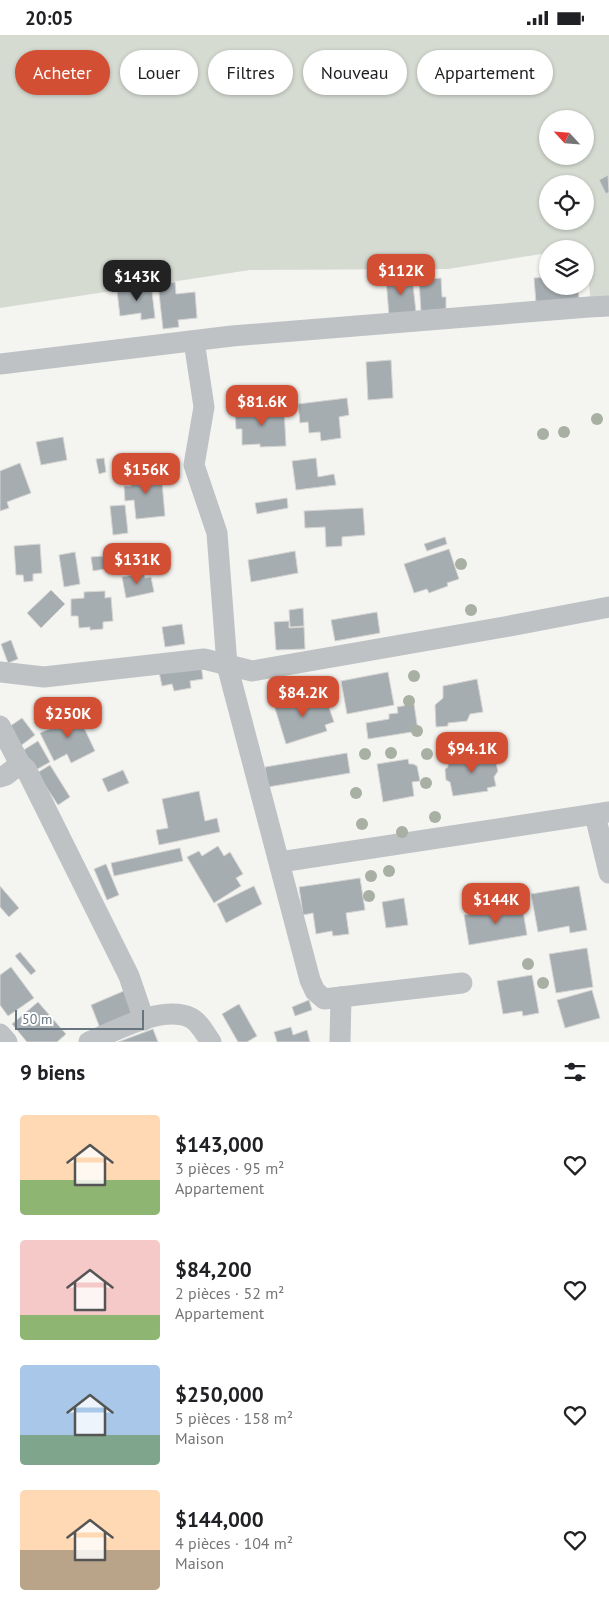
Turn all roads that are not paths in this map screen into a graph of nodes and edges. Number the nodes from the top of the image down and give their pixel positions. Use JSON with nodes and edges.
{"nodes":[{"id":1,"x":609,"y":306,"type":"edge"},
{"id":2,"x":194,"y":341,"type":"junction"},
{"id":3,"x":0,"y":364,"type":"edge"},
{"id":4,"x":609,"y":607,"type":"edge"},
{"id":5,"x":227,"y":665,"type":"junction"},
{"id":6,"x":0,"y":672,"type":"edge"},
{"id":7,"x":0,"y":726,"type":"edge"},
{"id":8,"x":20,"y":764,"type":"junction"},
{"id":9,"x":0,"y":777,"type":"edge"},
{"id":10,"x":602,"y":814,"type":"edge"},
{"id":11,"x":280,"y":862,"type":"junction"},
{"id":12,"x":609,"y":873,"type":"edge"},
{"id":13,"x":462,"y":983,"type":"dead end"},
{"id":14,"x":341,"y":997,"type":"junction"},
{"id":15,"x":144,"y":1020,"type":"junction"},
{"id":16,"x":0,"y":1034,"type":"edge"},
{"id":17,"x":7,"y":1042,"type":"edge"},
{"id":18,"x":88,"y":1042,"type":"edge"},
{"id":19,"x":211,"y":1042,"type":"edge"},
{"id":20,"x":340,"y":1042,"type":"edge"}],
"edges":[{"from":1,"to":2,"type":"street"},
{"from":2,"to":3,"type":"street"},
{"from":2,"to":5,"type":"street"},
{"from":4,"to":5,"type":"street"},
{"from":5,"to":6,"type":"street"},
{"from":5,"to":11,"type":"street"},
{"from":7,"to":8,"type":"street"},
{"from":8,"to":9,"type":"street"},
{"from":8,"to":15,"type":"street"},
{"from":10,"to":11,"type":"street"},
{"from":10,"to":12,"type":"street"},
{"from":11,"to":14,"type":"street"},
{"from":13,"to":14,"type":"street"},
{"from":14,"to":20,"type":"street"},
{"from":15,"to":18,"type":"street"},
{"from":15,"to":19,"type":"street"},
{"from":16,"to":17,"type":"street"}]}
